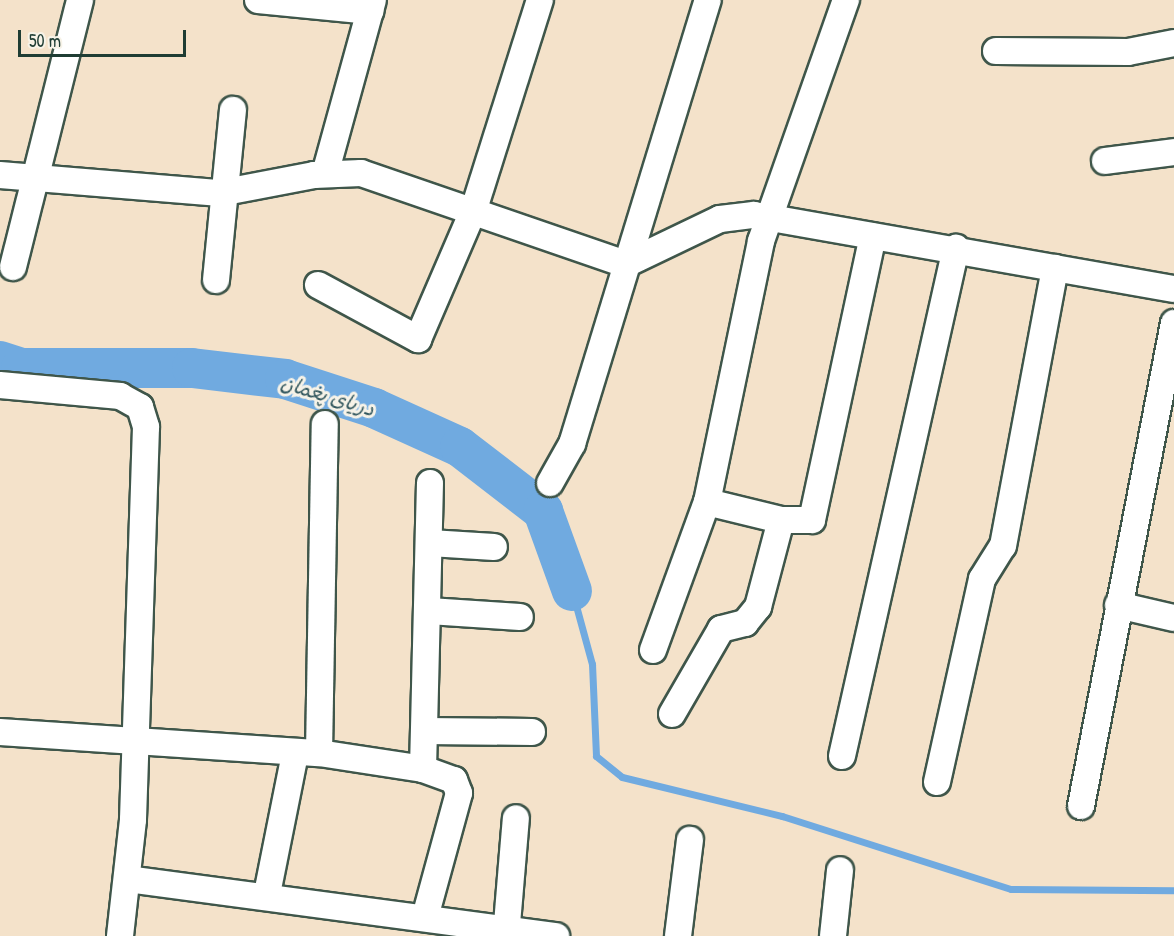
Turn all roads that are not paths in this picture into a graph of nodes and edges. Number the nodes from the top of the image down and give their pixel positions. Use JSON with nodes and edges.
{"nodes":[{"id":1,"x":80,"y":0,"type":"edge"},
{"id":2,"x":258,"y":0,"type":"edge"},
{"id":3,"x":540,"y":0,"type":"edge"},
{"id":4,"x":708,"y":0,"type":"edge"},
{"id":5,"x":846,"y":0,"type":"edge"},
{"id":6,"x":371,"y":5,"type":"edge"},
{"id":7,"x":1174,"y":43,"type":"edge"},
{"id":8,"x":996,"y":51,"type":"dead end"},
{"id":9,"x":233,"y":110,"type":"dead end"},
{"id":10,"x":1174,"y":152,"type":"edge"},
{"id":11,"x":1105,"y":161,"type":"dead end"},
{"id":12,"x":325,"y":174,"type":"junction"},
{"id":13,"x":0,"y":175,"type":"edge"},
{"id":14,"x":36,"y":179,"type":"junction"},
{"id":15,"x":220,"y":193,"type":"junction"},
{"id":16,"x":474,"y":209,"type":"junction"},
{"id":17,"x":773,"y":219,"type":"junction"},
{"id":18,"x":873,"y":236,"type":"junction"},
{"id":19,"x":956,"y":248,"type":"junction"},
{"id":20,"x":626,"y":264,"type":"junction"},
{"id":21,"x":13,"y":267,"type":"dead end"},
{"id":22,"x":1056,"y":268,"type":"junction"},
{"id":23,"x":216,"y":280,"type":"dead end"},
{"id":24,"x":318,"y":285,"type":"dead end"},
{"id":25,"x":1174,"y":289,"type":"edge"},
{"id":26,"x":1174,"y":323,"type":"edge"},
{"id":27,"x":0,"y":385,"type":"edge"},
{"id":28,"x":325,"y":424,"type":"dead end"},
{"id":29,"x":429,"y":483,"type":"dead end"},
{"id":30,"x":550,"y":483,"type":"dead end"},
{"id":31,"x":706,"y":502,"type":"junction"},
{"id":32,"x":781,"y":520,"type":"junction"},
{"id":33,"x":430,"y":543,"type":"junction"},
{"id":34,"x":494,"y":547,"type":"dead end"},
{"id":35,"x":1118,"y":604,"type":"junction"},
{"id":36,"x":429,"y":611,"type":"junction"},
{"id":37,"x":520,"y":617,"type":"dead end"},
{"id":38,"x":1174,"y":618,"type":"edge"},
{"id":39,"x":653,"y":650,"type":"dead end"},
{"id":40,"x":672,"y":714,"type":"dead end"},
{"id":41,"x":425,"y":731,"type":"junction"},
{"id":42,"x":0,"y":732,"type":"edge"},
{"id":43,"x":532,"y":732,"type":"dead end"},
{"id":44,"x":132,"y":744,"type":"junction"},
{"id":45,"x":307,"y":753,"type":"junction"},
{"id":46,"x":842,"y":756,"type":"dead end"},
{"id":47,"x":423,"y":770,"type":"junction"},
{"id":48,"x":938,"y":782,"type":"dead end"},
{"id":49,"x":1081,"y":806,"type":"dead end"},
{"id":50,"x":516,"y":818,"type":"dead end"},
{"id":51,"x":690,"y":840,"type":"dead end"},
{"id":52,"x":840,"y":870,"type":"dead end"},
{"id":53,"x":128,"y":879,"type":"junction"},
{"id":54,"x":267,"y":894,"type":"junction"},
{"id":55,"x":425,"y":917,"type":"junction"},
{"id":56,"x":506,"y":932,"type":"edge"},
{"id":57,"x":120,"y":936,"type":"edge"},
{"id":58,"x":556,"y":936,"type":"edge"},
{"id":59,"x":678,"y":936,"type":"edge"},
{"id":60,"x":833,"y":936,"type":"edge"}],
"edges":[{"from":1,"to":14,"type":"street"},
{"from":2,"to":6,"type":"street"},
{"from":3,"to":16,"type":"street"},
{"from":4,"to":20,"type":"street"},
{"from":5,"to":17,"type":"street"},
{"from":6,"to":12,"type":"street"},
{"from":7,"to":8,"type":"street"},
{"from":9,"to":15,"type":"street"},
{"from":10,"to":11,"type":"street"},
{"from":12,"to":15,"type":"street"},
{"from":12,"to":16,"type":"street"},
{"from":13,"to":14,"type":"street"},
{"from":14,"to":15,"type":"street"},
{"from":14,"to":21,"type":"street"},
{"from":15,"to":23,"type":"street"},
{"from":16,"to":20,"type":"street"},
{"from":16,"to":24,"type":"street"},
{"from":17,"to":18,"type":"street"},
{"from":17,"to":20,"type":"street"},
{"from":17,"to":31,"type":"street"},
{"from":18,"to":19,"type":"street"},
{"from":18,"to":32,"type":"street"},
{"from":19,"to":22,"type":"street"},
{"from":19,"to":46,"type":"street"},
{"from":20,"to":30,"type":"street"},
{"from":22,"to":25,"type":"street"},
{"from":22,"to":48,"type":"street"},
{"from":26,"to":35,"type":"street"},
{"from":27,"to":44,"type":"street"},
{"from":28,"to":45,"type":"street"},
{"from":29,"to":33,"type":"street"},
{"from":31,"to":32,"type":"street"},
{"from":31,"to":39,"type":"street"},
{"from":32,"to":40,"type":"street"},
{"from":33,"to":34,"type":"street"},
{"from":33,"to":36,"type":"street"},
{"from":35,"to":38,"type":"street"},
{"from":35,"to":49,"type":"street"},
{"from":36,"to":37,"type":"street"},
{"from":36,"to":41,"type":"street"},
{"from":41,"to":43,"type":"street"},
{"from":41,"to":47,"type":"street"},
{"from":42,"to":44,"type":"street"},
{"from":44,"to":45,"type":"street"},
{"from":44,"to":53,"type":"street"},
{"from":45,"to":47,"type":"street"},
{"from":45,"to":54,"type":"street"},
{"from":47,"to":55,"type":"street"},
{"from":50,"to":56,"type":"street"},
{"from":51,"to":59,"type":"street"},
{"from":52,"to":60,"type":"street"},
{"from":53,"to":54,"type":"street"},
{"from":53,"to":57,"type":"street"},
{"from":54,"to":55,"type":"street"},
{"from":55,"to":56,"type":"street"},
{"from":56,"to":58,"type":"street"}]}
